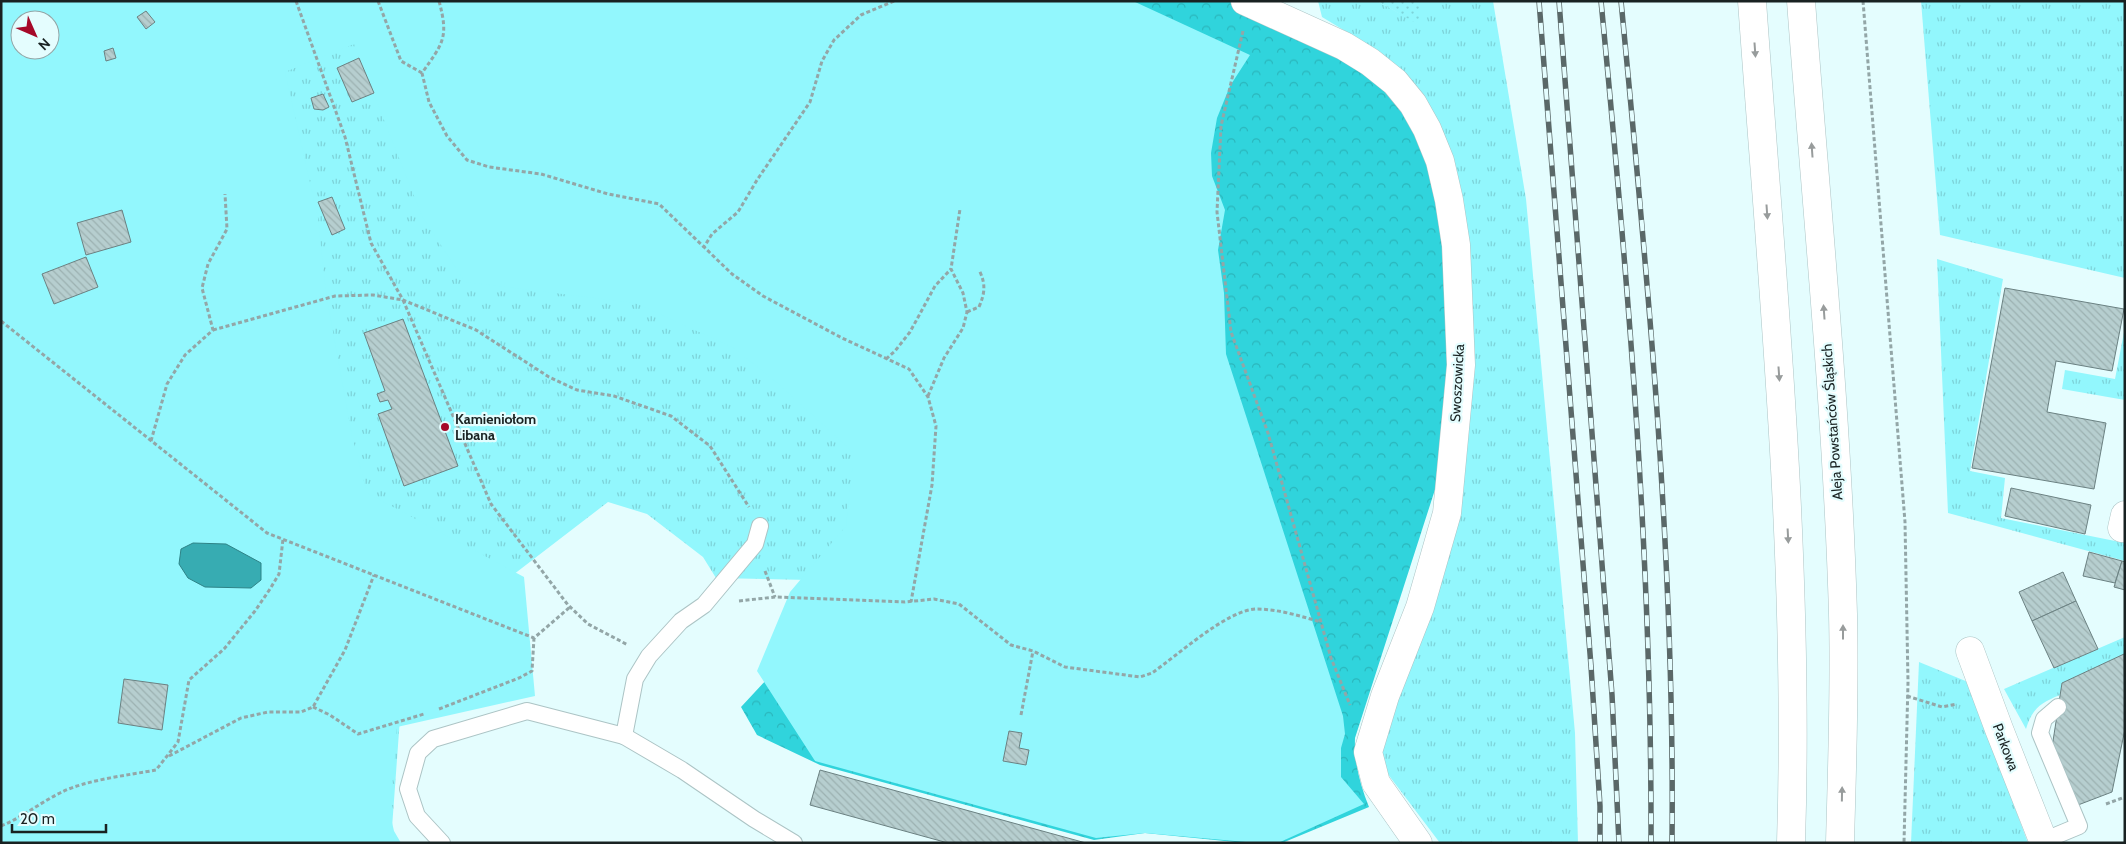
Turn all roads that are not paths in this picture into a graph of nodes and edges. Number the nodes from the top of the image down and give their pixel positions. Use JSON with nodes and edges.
{"nodes":[{"id":1,"x":1752,"y":1,"type":"edge"},
{"id":2,"x":1801,"y":1,"type":"edge"},
{"id":3,"x":1247,"y":2,"type":"edge"},
{"id":4,"x":2125,"y":516,"type":"edge"},
{"id":5,"x":760,"y":526,"type":"road end"},
{"id":6,"x":2125,"y":528,"type":"edge"},
{"id":7,"x":1970,"y":650,"type":"dead end"},
{"id":8,"x":2058,"y":708,"type":"dead end"},
{"id":9,"x":624,"y":736,"type":"junction"},
{"id":10,"x":2044,"y":842,"type":"edge"},
{"id":11,"x":442,"y":843,"type":"edge"},
{"id":12,"x":794,"y":843,"type":"edge"},
{"id":13,"x":1418,"y":843,"type":"edge"},
{"id":14,"x":1791,"y":843,"type":"edge"},
{"id":15,"x":1840,"y":843,"type":"edge"}],
"edges":[{"from":1,"to":14,"type":"main road","one_way":true},
{"from":15,"to":2,"type":"main road","name":"Aleja Powstańców Śląskich","one_way":true},
{"from":3,"to":13,"type":"main road","name":"Swoszowicka"},
{"from":4,"to":6,"type":"main road"},
{"from":5,"to":9,"type":"lane"},
{"from":7,"to":10,"type":"main road","name":"Parkowa"},
{"from":8,"to":10,"type":"lane"},
{"from":9,"to":11,"type":"lane"},
{"from":9,"to":12,"type":"lane"}]}
